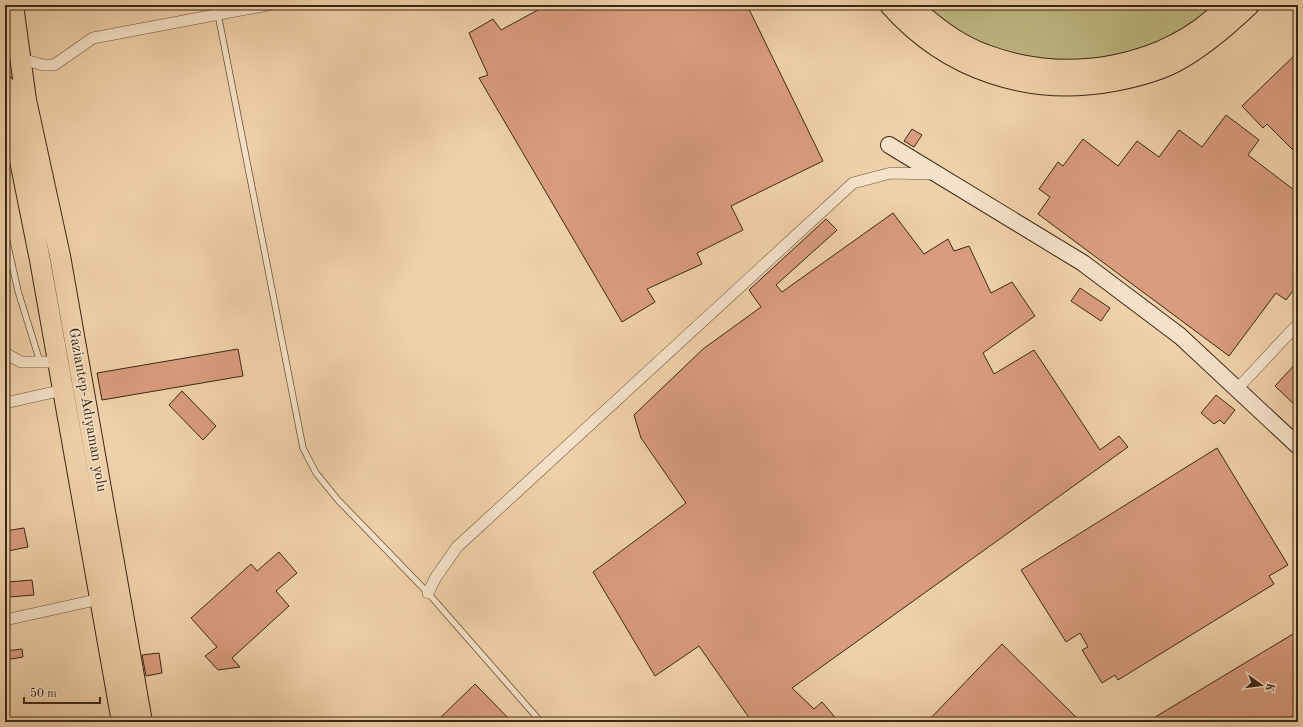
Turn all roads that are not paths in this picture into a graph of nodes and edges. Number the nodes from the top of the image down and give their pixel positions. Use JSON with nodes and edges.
{"nodes":[{"id":1,"x":13,"y":5,"type":"edge"},
{"id":2,"x":268,"y":5,"type":"edge"},
{"id":3,"x":890,"y":5,"type":"edge"},
{"id":4,"x":910,"y":5,"type":"edge"},
{"id":5,"x":1228,"y":5,"type":"edge"},
{"id":6,"x":1249,"y":5,"type":"edge"},
{"id":7,"x":218,"y":14,"type":"junction"},
{"id":8,"x":21,"y":59,"type":"junction"},
{"id":9,"x":13,"y":96,"type":"edge"},
{"id":10,"x":889,"y":145,"type":"dead end"},
{"id":11,"x":935,"y":174,"type":"junction"},
{"id":12,"x":5,"y":233,"type":"edge"},
{"id":13,"x":1298,"y":324,"type":"edge"},
{"id":14,"x":5,"y":353,"type":"edge"},
{"id":15,"x":49,"y":362,"type":"junction"},
{"id":16,"x":1237,"y":389,"type":"junction"},
{"id":17,"x":63,"y":390,"type":"junction"},
{"id":18,"x":5,"y":403,"type":"edge"},
{"id":19,"x":1298,"y":446,"type":"edge"},
{"id":20,"x":428,"y":593,"type":"junction"},
{"id":21,"x":100,"y":599,"type":"junction"},
{"id":22,"x":5,"y":620,"type":"edge"},
{"id":23,"x":122,"y":722,"type":"edge"},
{"id":24,"x":142,"y":722,"type":"edge"},
{"id":25,"x":541,"y":722,"type":"edge"}],
"edges":[{"from":1,"to":8,"type":"highway"},
{"from":2,"to":7,"type":"street"},
{"from":3,"to":6,"type":"highway"},
{"from":4,"to":5,"type":"highway"},
{"from":7,"to":8,"type":"street"},
{"from":7,"to":20,"type":"lane"},
{"from":8,"to":9,"type":"highway"},
{"from":9,"to":15,"type":"highway","name":"Gaziantep-Adıyaman yolu"},
{"from":9,"to":24,"type":"highway","name":"Gaziantep-Adıyaman yolu"},
{"from":10,"to":11,"type":"street"},
{"from":11,"to":16,"type":"street"},
{"from":11,"to":20,"type":"street"},
{"from":12,"to":15,"type":"lane"},
{"from":13,"to":16,"type":"street"},
{"from":14,"to":15,"type":"street"},
{"from":15,"to":17,"type":"highway","name":"Gaziantep-Adıyaman yolu"},
{"from":16,"to":19,"type":"street"},
{"from":17,"to":18,"type":"street"},
{"from":17,"to":21,"type":"highway","name":"Gaziantep-Adıyaman yolu"},
{"from":20,"to":25,"type":"lane"},
{"from":21,"to":22,"type":"street"},
{"from":21,"to":23,"type":"highway","name":"Gaziantep-Adıyaman yolu"}]}
